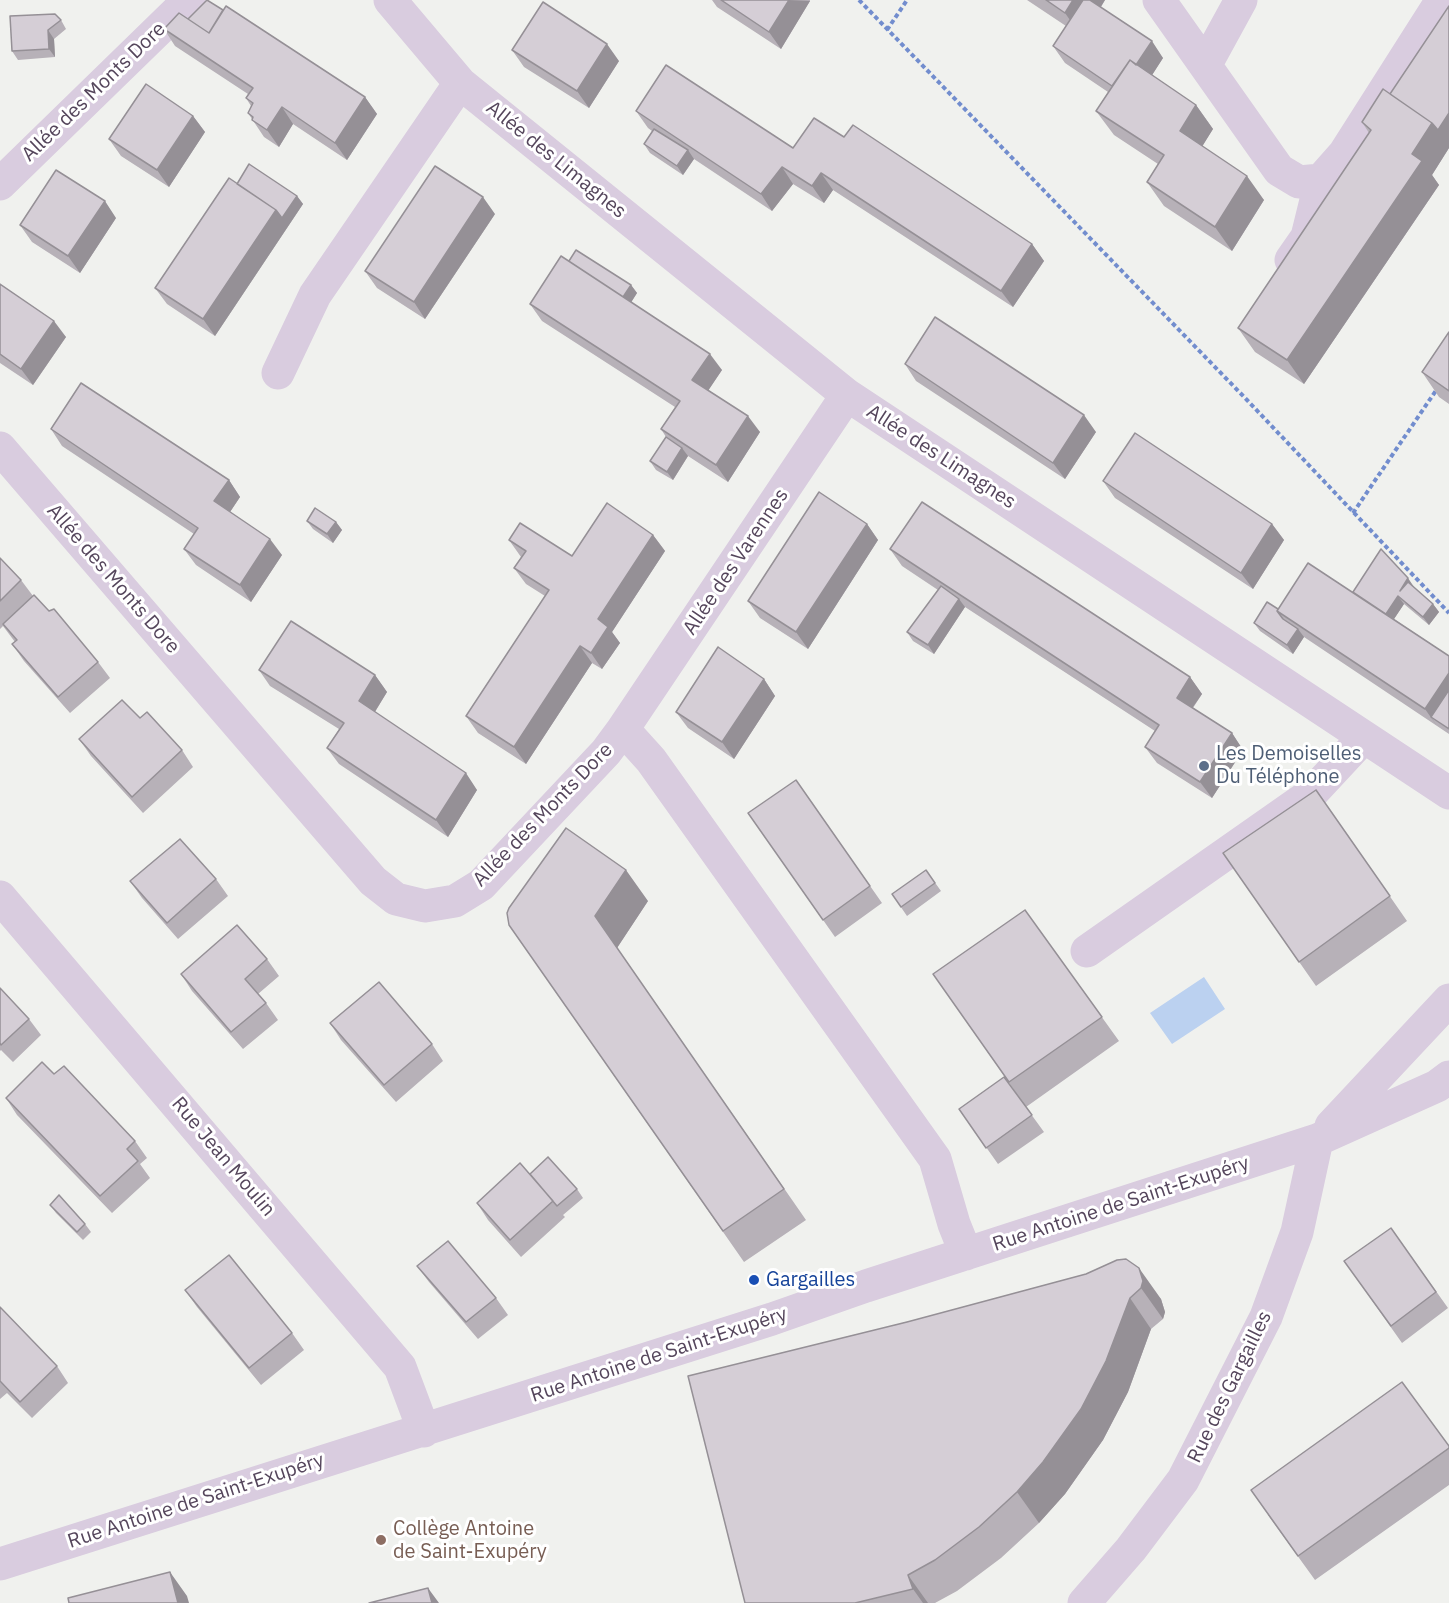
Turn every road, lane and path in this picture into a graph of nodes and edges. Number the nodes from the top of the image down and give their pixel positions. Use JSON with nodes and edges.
{"nodes":[{"id":1,"x":189,"y":0,"type":"edge"},
{"id":2,"x":390,"y":0,"type":"edge"},
{"id":3,"x":859,"y":0,"type":"edge"},
{"id":4,"x":907,"y":0,"type":"edge"},
{"id":5,"x":1159,"y":0,"type":"edge"},
{"id":6,"x":1242,"y":0,"type":"edge"},
{"id":7,"x":1442,"y":0,"type":"edge"},
{"id":8,"x":887,"y":30,"type":"junction"},
{"id":9,"x":1206,"y":64,"type":"junction"},
{"id":10,"x":460,"y":83,"type":"junction"},
{"id":11,"x":1321,"y":180,"type":"junction"},
{"id":12,"x":0,"y":183,"type":"edge"},
{"id":13,"x":1276,"y":283,"type":"edge"},
{"id":14,"x":278,"y":373,"type":"dead end"},
{"id":15,"x":1443,"y":381,"type":"edge"},
{"id":16,"x":847,"y":395,"type":"junction"},
{"id":17,"x":0,"y":448,"type":"edge"},
{"id":18,"x":1353,"y":513,"type":"junction"},
{"id":19,"x":1449,"y":613,"type":"edge"},
{"id":20,"x":623,"y":729,"type":"junction"},
{"id":21,"x":1364,"y":737,"type":"junction"},
{"id":22,"x":1449,"y":794,"type":"edge"},
{"id":23,"x":0,"y":897,"type":"edge"},
{"id":24,"x":1087,"y":951,"type":"dead end"},
{"id":25,"x":1449,"y":1000,"type":"edge"},
{"id":26,"x":1449,"y":1077,"type":"edge"},
{"id":27,"x":1317,"y":1140,"type":"junction"},
{"id":28,"x":966,"y":1254,"type":"junction"},
{"id":29,"x":424,"y":1431,"type":"junction"},
{"id":30,"x":0,"y":1564,"type":"edge"},
{"id":31,"x":1084,"y":1603,"type":"edge"}],
"edges":[{"from":1,"to":12,"type":"street","name":"Allée des Monts Dore"},
{"from":2,"to":10,"type":"street","name":"Allée des Limagnes"},
{"from":3,"to":8,"type":"path"},
{"from":4,"to":8,"type":"path"},
{"from":5,"to":9,"type":"street"},
{"from":6,"to":9,"type":"street"},
{"from":7,"to":11,"type":"street"},
{"from":8,"to":18,"type":"path"},
{"from":9,"to":11,"type":"street"},
{"from":10,"to":14,"type":"street"},
{"from":10,"to":16,"type":"street","name":"Allée des Limagnes"},
{"from":11,"to":13,"type":"street"},
{"from":15,"to":18,"type":"path"},
{"from":16,"to":20,"type":"street","name":"Allée des Varennes"},
{"from":16,"to":21,"type":"street","name":"Allée des Limagnes"},
{"from":17,"to":20,"type":"street","name":"Allée des Monts Dore"},
{"from":18,"to":19,"type":"path"},
{"from":20,"to":28,"type":"street","name":"Allée des Monts Dore"},
{"from":21,"to":22,"type":"street","name":"Allée des Limagnes"},
{"from":21,"to":24,"type":"street"},
{"from":23,"to":29,"type":"street","name":"Rue Jean Moulin"},
{"from":25,"to":27,"type":"street"},
{"from":26,"to":27,"type":"street","name":"Rue Antoine de Saint-Exupéry"},
{"from":27,"to":28,"type":"street","name":"Rue Antoine de Saint-Exupéry"},
{"from":27,"to":31,"type":"street","name":"Rue des Gargailles"},
{"from":28,"to":29,"type":"street","name":"Rue Antoine de Saint-Exupéry"},
{"from":29,"to":30,"type":"street","name":"Rue Antoine de Saint-Exupéry"}]}
